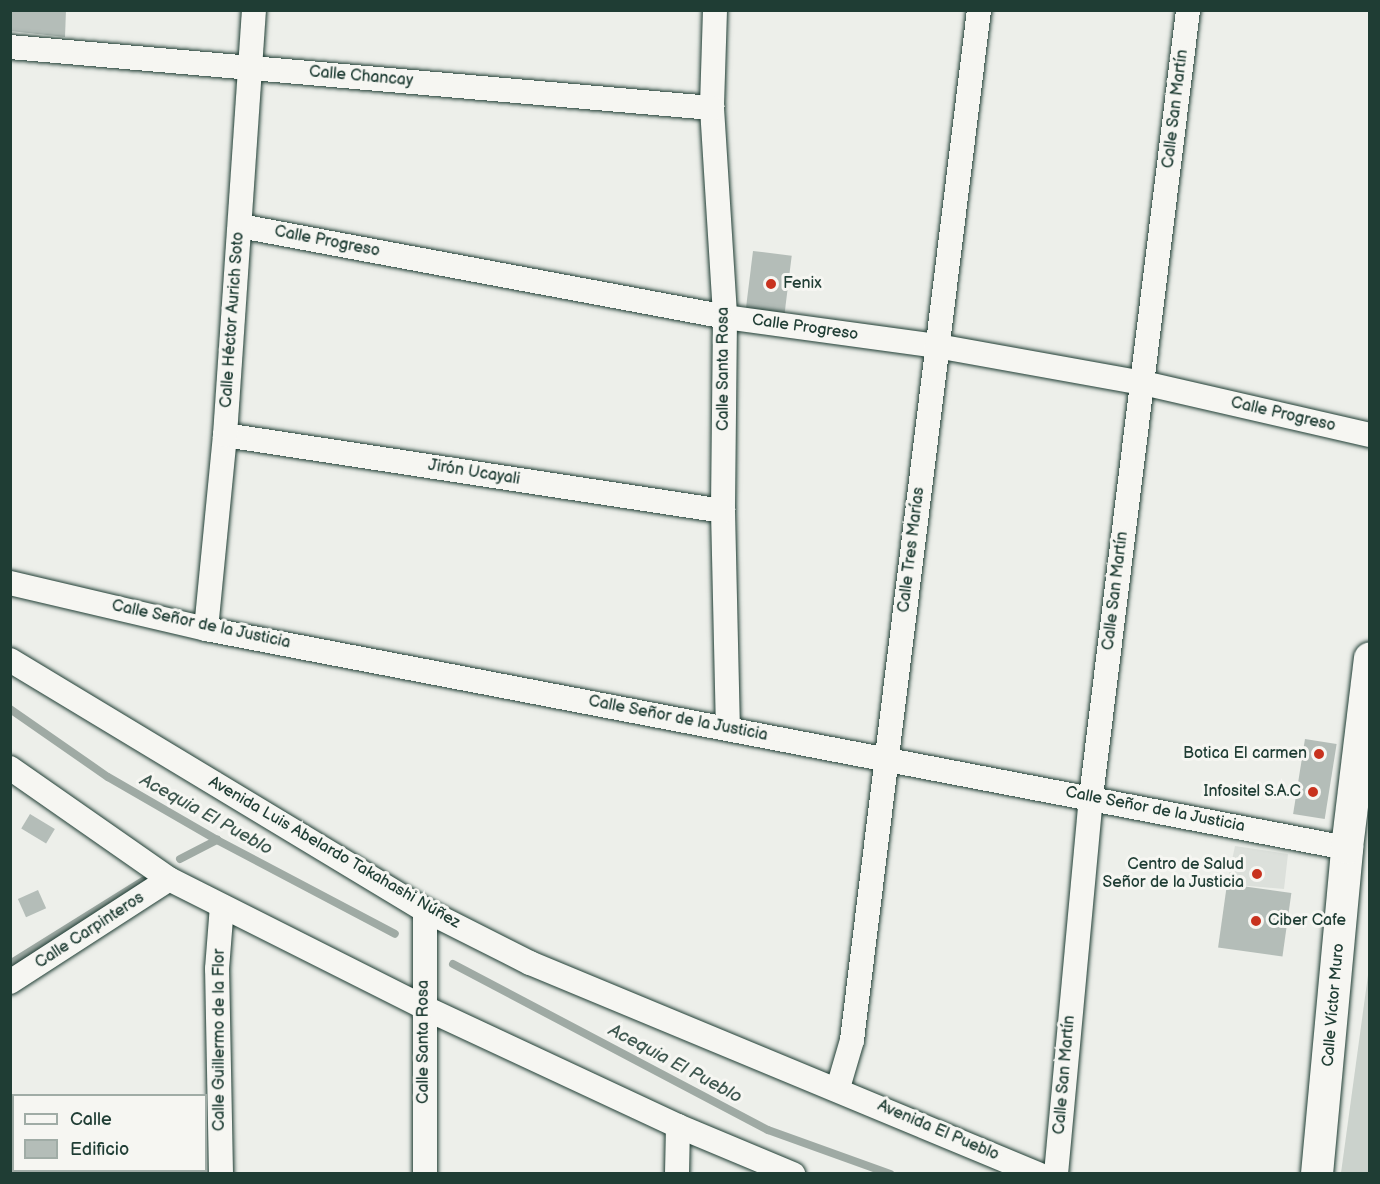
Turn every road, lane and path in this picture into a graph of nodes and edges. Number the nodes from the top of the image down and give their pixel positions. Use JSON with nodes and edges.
{"nodes":[{"id":1,"x":254,"y":10,"type":"edge"},
{"id":2,"x":715,"y":10,"type":"edge"},
{"id":3,"x":979,"y":10,"type":"edge"},
{"id":4,"x":1188,"y":10,"type":"edge"},
{"id":5,"x":10,"y":47,"type":"edge"},
{"id":6,"x":249,"y":68,"type":"junction"},
{"id":7,"x":712,"y":108,"type":"junction"},
{"id":8,"x":240,"y":226,"type":"junction"},
{"id":9,"x":724,"y":317,"type":"junction"},
{"id":10,"x":937,"y":346,"type":"junction"},
{"id":11,"x":1143,"y":383,"type":"junction"},
{"id":12,"x":225,"y":435,"type":"junction"},
{"id":13,"x":1370,"y":435,"type":"edge"},
{"id":14,"x":723,"y":512,"type":"junction"},
{"id":15,"x":10,"y":583,"type":"edge"},
{"id":16,"x":207,"y":629,"type":"junction"},
{"id":17,"x":1370,"y":658,"type":"edge"},
{"id":18,"x":10,"y":660,"type":"edge"},
{"id":19,"x":728,"y":729,"type":"junction"},
{"id":20,"x":887,"y":757,"type":"junction"},
{"id":21,"x":10,"y":768,"type":"edge"},
{"id":22,"x":1090,"y":797,"type":"junction"},
{"id":23,"x":1347,"y":848,"type":"junction"},
{"id":24,"x":169,"y":879,"type":"junction"},
{"id":25,"x":222,"y":906,"type":"junction"},
{"id":26,"x":425,"y":910,"type":"junction"},
{"id":27,"x":10,"y":982,"type":"edge"},
{"id":28,"x":423,"y":1007,"type":"junction"},
{"id":29,"x":838,"y":1088,"type":"junction"},
{"id":30,"x":678,"y":1126,"type":"junction"},
{"id":31,"x":221,"y":1173,"type":"edge"},
{"id":32,"x":425,"y":1173,"type":"edge"},
{"id":33,"x":677,"y":1173,"type":"edge"},
{"id":34,"x":793,"y":1173,"type":"edge"},
{"id":35,"x":1038,"y":1173,"type":"edge"},
{"id":36,"x":1056,"y":1173,"type":"edge"},
{"id":37,"x":1317,"y":1173,"type":"edge"}],
"edges":[{"from":1,"to":6,"type":"street","name":"Calle Héctor Aurich Soto"},
{"from":2,"to":7,"type":"street","name":"Calle Santa Rosa"},
{"from":3,"to":10,"type":"street","name":"Calle Tres Marías"},
{"from":4,"to":11,"type":"street","name":"Calle San Martín"},
{"from":5,"to":6,"type":"street","name":"Calle Chancay"},
{"from":6,"to":7,"type":"street","name":"Calle Chancay"},
{"from":6,"to":8,"type":"street","name":"Calle Héctor Aurich Soto"},
{"from":7,"to":9,"type":"street","name":"Calle Santa Rosa"},
{"from":8,"to":9,"type":"street","name":"Calle Progreso"},
{"from":8,"to":12,"type":"street","name":"Calle Héctor Aurich Soto"},
{"from":9,"to":10,"type":"street","name":"Calle Progreso"},
{"from":9,"to":14,"type":"street","name":"Calle Santa Rosa"},
{"from":10,"to":11,"type":"street","name":"Calle Progreso"},
{"from":10,"to":20,"type":"street","name":"Calle Tres Marías"},
{"from":11,"to":13,"type":"street","name":"Calle Progreso"},
{"from":11,"to":22,"type":"street","name":"Calle San Martín"},
{"from":12,"to":14,"type":"street","name":"Jirón Ucayali"},
{"from":12,"to":16,"type":"street","name":"Calle Héctor Aurich Soto"},
{"from":14,"to":19,"type":"street","name":"Calle Santa Rosa"},
{"from":15,"to":16,"type":"street","name":"Calle Señor de la Justicia"},
{"from":16,"to":19,"type":"street","name":"Calle Señor de la Justicia"},
{"from":17,"to":23,"type":"main road","name":"Calle Víctor Muro"},
{"from":18,"to":26,"type":"street","name":"Avenida Luis Abelardo Takahashi Núñez"},
{"from":19,"to":20,"type":"street","name":"Calle Señor de la Justicia"},
{"from":20,"to":22,"type":"street","name":"Calle Señor de la Justicia"},
{"from":20,"to":29,"type":"street","name":"Calle Tres Marías"},
{"from":21,"to":24,"type":"street"},
{"from":22,"to":23,"type":"street","name":"Calle Señor de la Justicia"},
{"from":22,"to":36,"type":"street","name":"Calle San Martín"},
{"from":23,"to":37,"type":"main road","name":"Calle Víctor Muro"},
{"from":24,"to":25,"type":"street"},
{"from":24,"to":27,"type":"street","name":"Calle Carpinteros"},
{"from":25,"to":28,"type":"street"},
{"from":25,"to":31,"type":"street","name":"Calle Guillermo de la Flor"},
{"from":26,"to":28,"type":"street","name":"Calle Santa Rosa"},
{"from":26,"to":29,"type":"street","name":"Avenida Luis Abelardo Takahashi Núñez"},
{"from":28,"to":30,"type":"street"},
{"from":28,"to":32,"type":"street","name":"Calle Santa Rosa"},
{"from":29,"to":35,"type":"street","name":"Avenida El Pueblo"},
{"from":30,"to":33,"type":"street"},
{"from":30,"to":34,"type":"street"}]}
